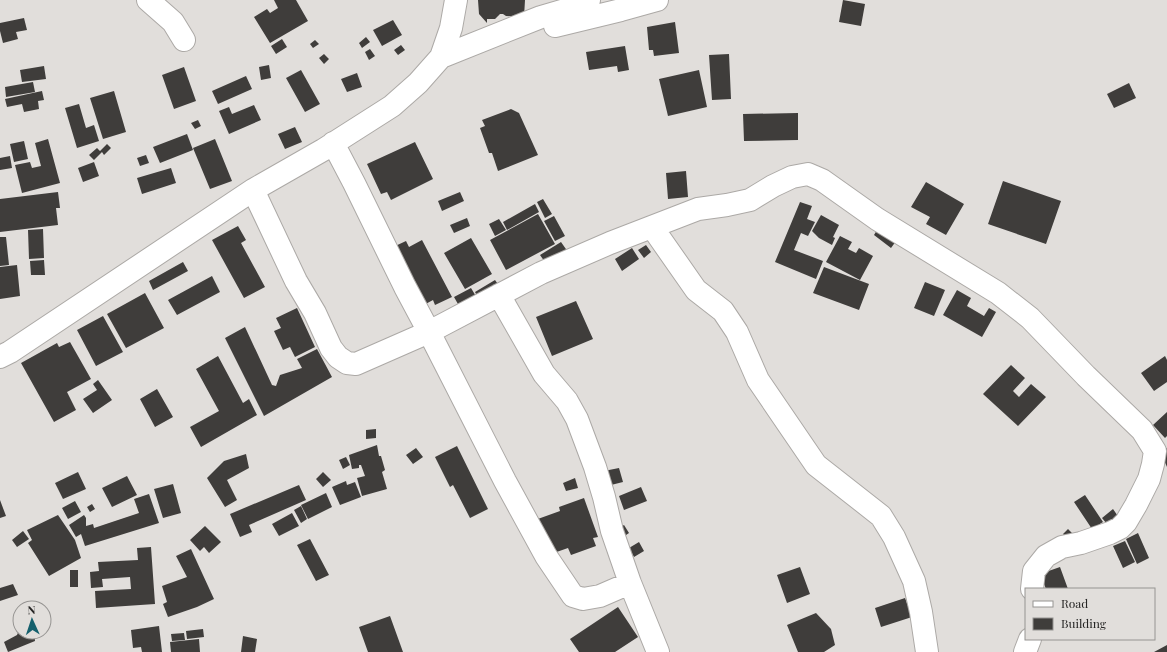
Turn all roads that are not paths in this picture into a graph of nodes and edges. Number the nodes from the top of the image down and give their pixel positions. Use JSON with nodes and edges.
{"nodes":[{"id":1,"x":148,"y":0,"type":"edge"},
{"id":2,"x":456,"y":0,"type":"edge"},
{"id":3,"x":589,"y":0,"type":"edge"},
{"id":4,"x":657,"y":0,"type":"edge"},
{"id":5,"x":504,"y":32,"type":"junction"},
{"id":6,"x":184,"y":40,"type":"dead end"},
{"id":7,"x":441,"y":58,"type":"junction"},
{"id":8,"x":333,"y":143,"type":"junction"},
{"id":9,"x":253,"y":190,"type":"junction"},
{"id":10,"x":652,"y":227,"type":"junction"},
{"id":11,"x":499,"y":295,"type":"junction"},
{"id":12,"x":429,"y":332,"type":"junction"},
{"id":13,"x":0,"y":357,"type":"edge"},
{"id":14,"x":630,"y":583,"type":"junction"},
{"id":15,"x":1032,"y":588,"type":"edge"},
{"id":16,"x":1030,"y":640,"type":"edge"},
{"id":17,"x":658,"y":652,"type":"edge"},
{"id":18,"x":927,"y":652,"type":"edge"},
{"id":19,"x":1025,"y":652,"type":"edge"}],
"edges":[{"from":1,"to":6,"type":"street"},
{"from":2,"to":7,"type":"street"},
{"from":3,"to":5,"type":"street"},
{"from":4,"to":5,"type":"street"},
{"from":5,"to":7,"type":"street"},
{"from":7,"to":8,"type":"street"},
{"from":8,"to":9,"type":"street"},
{"from":8,"to":12,"type":"street"},
{"from":9,"to":12,"type":"street"},
{"from":9,"to":13,"type":"street"},
{"from":10,"to":11,"type":"street"},
{"from":10,"to":15,"type":"street"},
{"from":10,"to":18,"type":"street"},
{"from":11,"to":12,"type":"street"},
{"from":11,"to":14,"type":"street"},
{"from":12,"to":14,"type":"street"},
{"from":14,"to":17,"type":"street"},
{"from":16,"to":19,"type":"street"}]}
